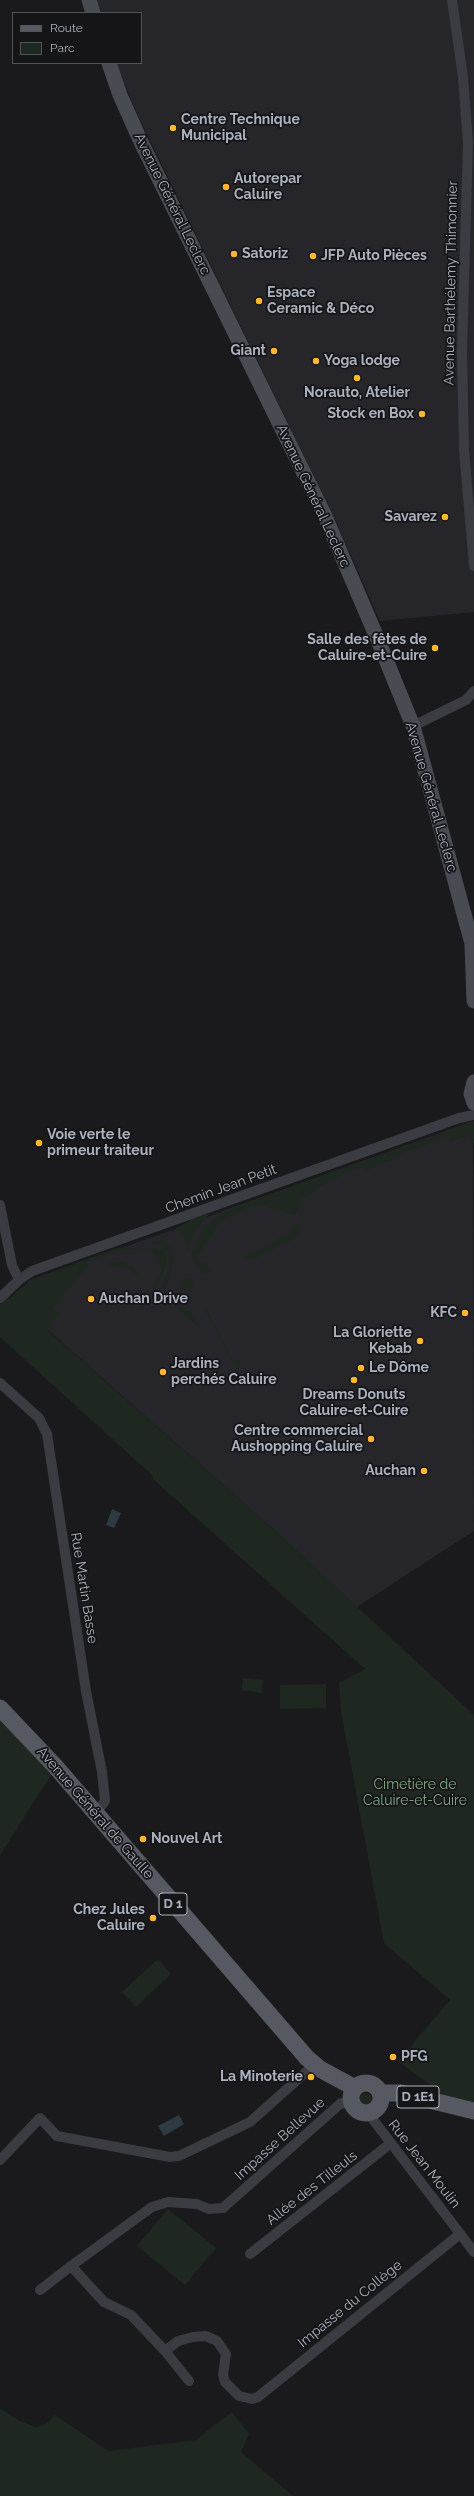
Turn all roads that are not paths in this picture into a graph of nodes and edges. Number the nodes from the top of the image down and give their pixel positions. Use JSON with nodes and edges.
{"nodes":[{"id":1,"x":89,"y":0,"type":"edge"},
{"id":2,"x":452,"y":0,"type":"edge"},
{"id":3,"x":93,"y":12,"type":"edge"},
{"id":4,"x":109,"y":64,"type":"edge"},
{"id":5,"x":474,"y":566,"type":"edge"},
{"id":6,"x":474,"y":691,"type":"edge"},
{"id":7,"x":413,"y":726,"type":"junction"},
{"id":8,"x":473,"y":948,"type":"edge"},
{"id":9,"x":474,"y":1001,"type":"edge"},
{"id":10,"x":474,"y":1082,"type":"edge"},
{"id":11,"x":474,"y":1106,"type":"edge"},
{"id":12,"x":459,"y":1118,"type":"junction"},
{"id":13,"x":0,"y":1205,"type":"edge"},
{"id":14,"x":19,"y":1280,"type":"junction"},
{"id":15,"x":3,"y":1294,"type":"edge"},
{"id":16,"x":0,"y":1383,"type":"edge"},
{"id":17,"x":0,"y":1708,"type":"edge"},
{"id":18,"x":96,"y":1813,"type":"junction"},
{"id":19,"x":314,"y":2064,"type":"junction"},
{"id":20,"x":380,"y":2094,"type":"junction"},
{"id":21,"x":354,"y":2096,"type":"junction"},
{"id":22,"x":474,"y":2111,"type":"edge"},
{"id":23,"x":368,"y":2113,"type":"junction"},
{"id":24,"x":391,"y":2143,"type":"junction"},
{"id":25,"x":0,"y":2160,"type":"edge"},
{"id":26,"x":460,"y":2234,"type":"junction"},
{"id":27,"x":474,"y":2252,"type":"edge"},
{"id":28,"x":250,"y":2254,"type":"dead end"},
{"id":29,"x":71,"y":2266,"type":"junction"},
{"id":30,"x":40,"y":2290,"type":"dead end"},
{"id":31,"x":165,"y":2351,"type":"junction"},
{"id":32,"x":189,"y":2381,"type":"dead end"}],
"edges":[{"from":1,"to":3,"type":"main road"},
{"from":2,"to":5,"type":"street","name":"Avenue Barthélemy Thimonnier"},
{"from":4,"to":7,"type":"main road","name":"Avenue Général Leclerc"},
{"from":6,"to":7,"type":"street"},
{"from":7,"to":8,"type":"main road","name":"Avenue Général Leclerc"},
{"from":8,"to":9,"type":"main road","name":"Avenue Général Leclerc"},
{"from":10,"to":11,"type":"main road"},
{"from":11,"to":12,"type":"street"},
{"from":11,"to":12,"type":"street","name":"Chemin Jean Petit"},
{"from":12,"to":14,"type":"street","name":"Chemin Jean Petit"},
{"from":13,"to":14,"type":"street"},
{"from":14,"to":15,"type":"street","name":"Chemin Jean Petit"},
{"from":16,"to":18,"type":"street","name":"Rue Martin Basse"},
{"from":17,"to":18,"type":"main road","name":"Avenue Général de Gaulle","number":"D 1"},
{"from":18,"to":19,"type":"main road","name":"Avenue Général de Gaulle","number":"D 1"},
{"from":19,"to":21,"type":"main road","name":"Avenue Général de Gaulle","number":"D 1"},
{"from":19,"to":25,"type":"street"},
{"from":20,"to":21,"type":"main road"},
{"from":20,"to":22,"type":"main road","number":"D 1E1"},
{"from":20,"to":23,"type":"main road"},
{"from":21,"to":23,"type":"main road"},
{"from":21,"to":29,"type":"street","name":"Impasse Bellevue"},
{"from":23,"to":24,"type":"street","name":"Rue Jean Moulin"},
{"from":24,"to":26,"type":"street","name":"Rue Jean Moulin"},
{"from":24,"to":28,"type":"street","name":"Allée des Tilleuls"},
{"from":26,"to":27,"type":"street","name":"Rue Jean Moulin"},
{"from":26,"to":31,"type":"street","name":"Impasse du Collège"},
{"from":29,"to":30,"type":"street"},
{"from":29,"to":31,"type":"street"},
{"from":31,"to":32,"type":"street"}]}
